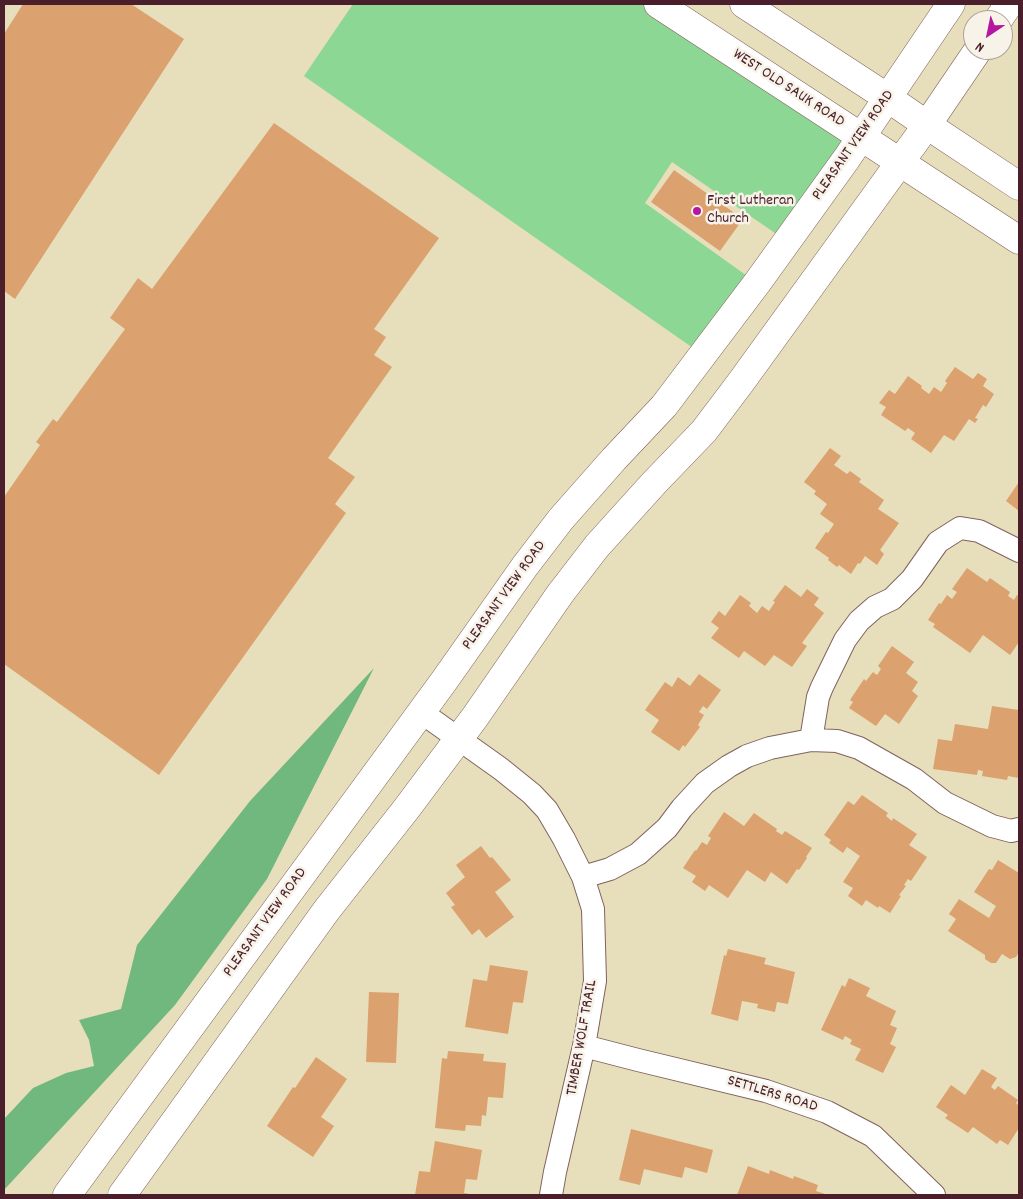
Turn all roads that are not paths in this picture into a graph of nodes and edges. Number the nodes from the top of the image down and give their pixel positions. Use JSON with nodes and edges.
{"nodes":[{"id":1,"x":658,"y":4,"type":"edge"},
{"id":2,"x":744,"y":4,"type":"edge"},
{"id":3,"x":952,"y":4,"type":"edge"},
{"id":4,"x":971,"y":60,"type":"edge"},
{"id":5,"x":888,"y":98,"type":"junction"},
{"id":6,"x":927,"y":125,"type":"junction"},
{"id":7,"x":861,"y":137,"type":"junction"},
{"id":8,"x":900,"y":162,"type":"junction"},
{"id":9,"x":1019,"y":186,"type":"edge"},
{"id":10,"x":1019,"y":240,"type":"edge"},
{"id":11,"x":1019,"y":551,"type":"edge"},
{"id":12,"x":421,"y":712,"type":"junction"},
{"id":13,"x":458,"y":739,"type":"junction"},
{"id":14,"x":811,"y":740,"type":"junction"},
{"id":15,"x":1019,"y":829,"type":"edge"},
{"id":16,"x":583,"y":877,"type":"junction"},
{"id":17,"x":584,"y":1046,"type":"junction"},
{"id":18,"x":67,"y":1195,"type":"edge"},
{"id":19,"x":122,"y":1195,"type":"edge"},
{"id":20,"x":551,"y":1195,"type":"edge"},
{"id":21,"x":934,"y":1195,"type":"edge"}],
"edges":[{"from":1,"to":7,"type":"main road","name":"WEST OLD SAUK ROAD"},
{"from":2,"to":5,"type":"main road"},
{"from":3,"to":5,"type":"main road","name":"PLEASANT VIEW ROAD"},
{"from":4,"to":6,"type":"main road"},
{"from":5,"to":6,"type":"main road"},
{"from":5,"to":7,"type":"main road","name":"PLEASANT VIEW ROAD"},
{"from":6,"to":8,"type":"main road"},
{"from":6,"to":9,"type":"main road"},
{"from":7,"to":8,"type":"main road","name":"WEST OLD SAUK ROAD"},
{"from":7,"to":12,"type":"main road","name":"PLEASANT VIEW ROAD"},
{"from":8,"to":10,"type":"main road","name":"WEST OLD SAUK ROAD"},
{"from":8,"to":13,"type":"main road"},
{"from":11,"to":14,"type":"street"},
{"from":12,"to":13,"type":"street","name":"TIMBER WOLF TRAIL"},
{"from":12,"to":18,"type":"main road","name":"PLEASANT VIEW ROAD"},
{"from":13,"to":16,"type":"street","name":"TIMBER WOLF TRAIL"},
{"from":13,"to":19,"type":"main road"},
{"from":14,"to":15,"type":"street"},
{"from":14,"to":16,"type":"street"},
{"from":16,"to":17,"type":"street","name":"TIMBER WOLF TRAIL"},
{"from":17,"to":20,"type":"street","name":"TIMBER WOLF TRAIL"},
{"from":17,"to":21,"type":"street","name":"SETTLERS ROAD"}]}
